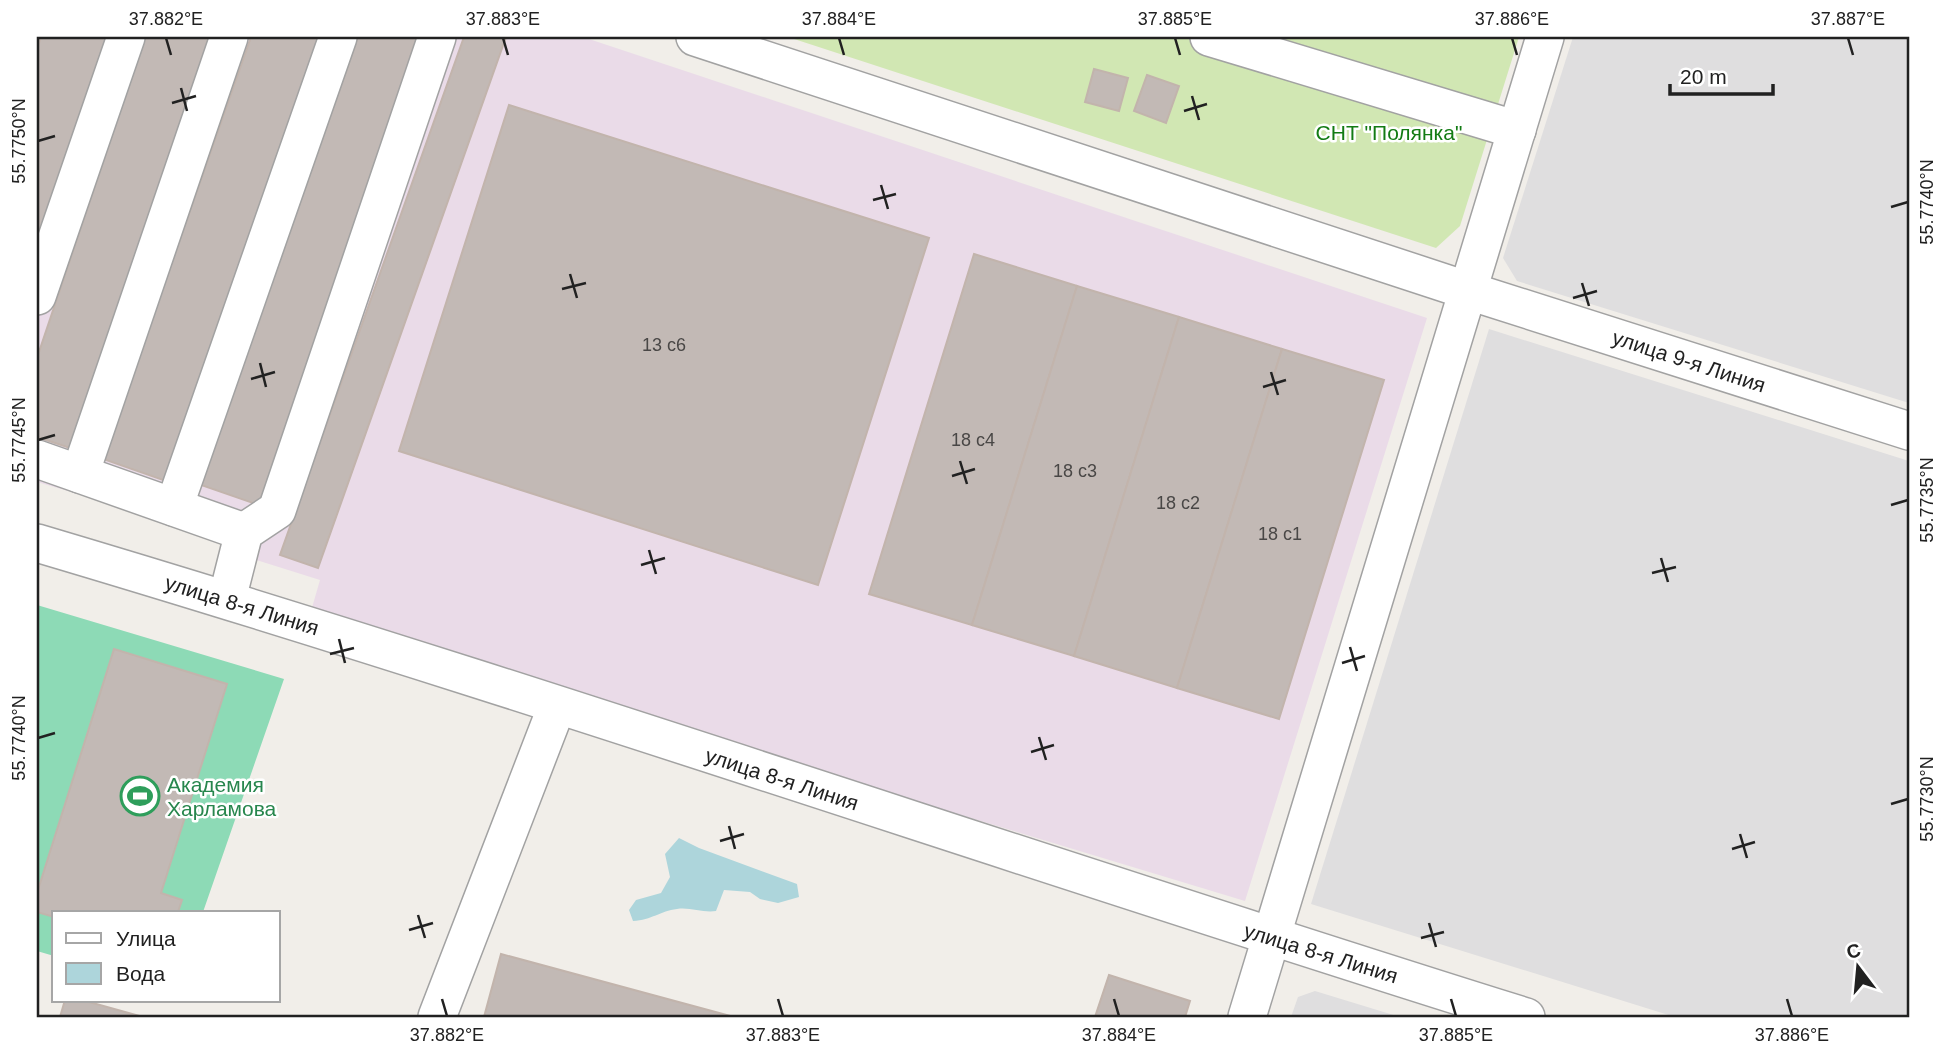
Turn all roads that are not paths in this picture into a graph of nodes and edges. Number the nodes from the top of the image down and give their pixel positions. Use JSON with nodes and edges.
{"nodes":[{"id":1,"x":125,"y":37,"type":"edge"},
{"id":2,"x":229,"y":37,"type":"edge"},
{"id":3,"x":338,"y":37,"type":"edge"},
{"id":4,"x":437,"y":37,"type":"edge"},
{"id":5,"x":695,"y":37,"type":"edge"},
{"id":6,"x":1209,"y":37,"type":"edge"},
{"id":7,"x":1545,"y":37,"type":"edge"},
{"id":8,"x":1517,"y":130,"type":"junction"},
{"id":9,"x":1469,"y":291,"type":"junction"},
{"id":10,"x":37,"y":296,"type":"edge"},
{"id":11,"x":1909,"y":431,"type":"edge"},
{"id":12,"x":37,"y":459,"type":"edge"},
{"id":13,"x":80,"y":474,"type":"junction"},
{"id":14,"x":174,"y":507,"type":"junction"},
{"id":15,"x":244,"y":532,"type":"junction"},
{"id":16,"x":37,"y":543,"type":"edge"},
{"id":17,"x":227,"y":599,"type":"junction"},
{"id":18,"x":557,"y":706,"type":"junction"},
{"id":19,"x":1271,"y":938,"type":"junction"},
{"id":20,"x":437,"y":1017,"type":"edge"},
{"id":21,"x":1247,"y":1017,"type":"edge"},
{"id":22,"x":1526,"y":1017,"type":"edge"}],
"edges":[{"from":1,"to":10,"type":"street"},
{"from":2,"to":13,"type":"street"},
{"from":3,"to":14,"type":"street"},
{"from":4,"to":15,"type":"street"},
{"from":5,"to":9,"type":"street","name":"улица 9-я Линия"},
{"from":6,"to":8,"type":"street"},
{"from":7,"to":8,"type":"street"},
{"from":8,"to":9,"type":"street"},
{"from":9,"to":11,"type":"street","name":"улица 9-я Линия"},
{"from":9,"to":19,"type":"street"},
{"from":12,"to":13,"type":"street"},
{"from":13,"to":14,"type":"street"},
{"from":14,"to":15,"type":"street"},
{"from":15,"to":17,"type":"street"},
{"from":16,"to":17,"type":"street","name":"улица 8-я Линия"},
{"from":17,"to":18,"type":"street","name":"улица 8-я Линия"},
{"from":18,"to":19,"type":"street","name":"улица 8-я Линия"},
{"from":18,"to":20,"type":"street"},
{"from":19,"to":21,"type":"street"},
{"from":19,"to":22,"type":"street","name":"улица 8-я Линия"}]}
